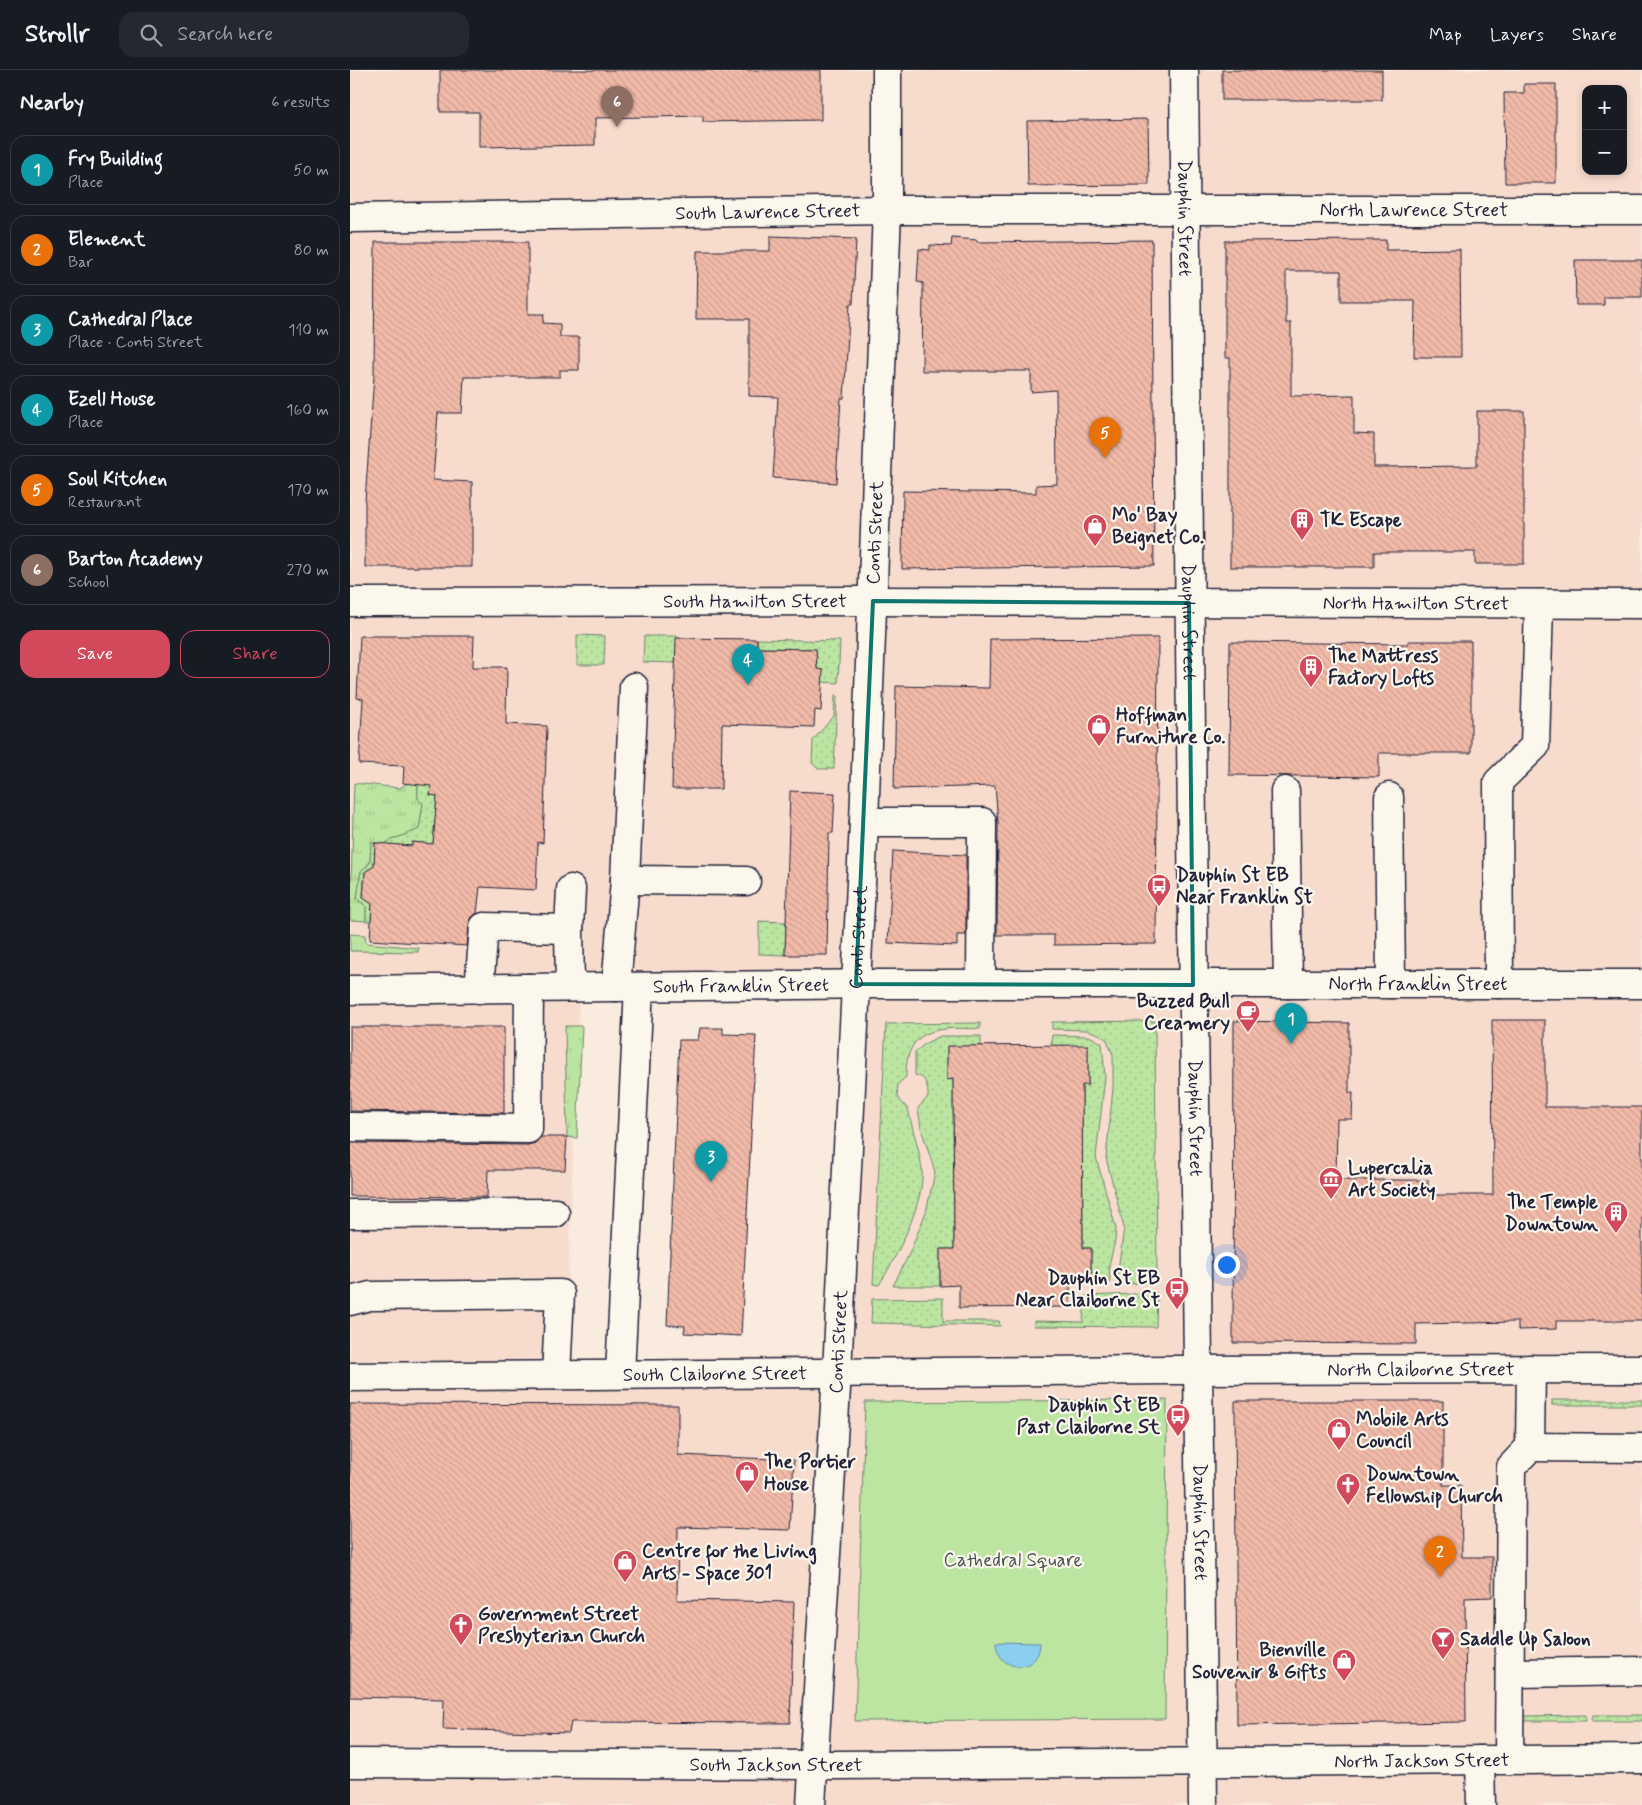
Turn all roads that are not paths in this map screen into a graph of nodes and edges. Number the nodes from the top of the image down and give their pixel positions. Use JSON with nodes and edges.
{"nodes":[{"id":1,"x":887,"y":70,"type":"edge"},
{"id":2,"x":1184,"y":70,"type":"edge"},
{"id":3,"x":887,"y":210,"type":"junction"},
{"id":4,"x":1642,"y":210,"type":"edge"},
{"id":5,"x":1185,"y":212,"type":"junction"},
{"id":6,"x":350,"y":218,"type":"edge"},
{"id":7,"x":873,"y":601,"type":"junction"},
{"id":8,"x":350,"y":602,"type":"edge"},
{"id":9,"x":1189,"y":603,"type":"junction"},
{"id":10,"x":1539,"y":604,"type":"junction"},
{"id":11,"x":1642,"y":604,"type":"edge"},
{"id":12,"x":634,"y":687,"type":"dead end"},
{"id":13,"x":1284,"y":791,"type":"dead end"},
{"id":14,"x":1389,"y":797,"type":"dead end"},
{"id":15,"x":864,"y":822,"type":"junction"},
{"id":16,"x":625,"y":880,"type":"junction"},
{"id":17,"x":746,"y":881,"type":"dead end"},
{"id":18,"x":571,"y":889,"type":"dead end"},
{"id":19,"x":569,"y":930,"type":"junction"},
{"id":20,"x":981,"y":983,"type":"junction"},
{"id":21,"x":856,"y":984,"type":"junction"},
{"id":22,"x":1288,"y":984,"type":"junction"},
{"id":23,"x":1391,"y":984,"type":"junction"},
{"id":24,"x":1499,"y":984,"type":"junction"},
{"id":25,"x":1642,"y":984,"type":"edge"},
{"id":26,"x":1193,"y":985,"type":"junction"},
{"id":27,"x":570,"y":987,"type":"junction"},
{"id":28,"x":628,"y":987,"type":"junction"},
{"id":29,"x":529,"y":988,"type":"junction"},
{"id":30,"x":479,"y":989,"type":"junction"},
{"id":31,"x":350,"y":990,"type":"edge"},
{"id":32,"x":350,"y":1128,"type":"edge"},
{"id":33,"x":556,"y":1213,"type":"dead end"},
{"id":34,"x":350,"y":1214,"type":"edge"},
{"id":35,"x":350,"y":1301,"type":"edge"},
{"id":36,"x":1531,"y":1369,"type":"junction"},
{"id":37,"x":1642,"y":1369,"type":"edge"},
{"id":38,"x":1200,"y":1370,"type":"junction"},
{"id":39,"x":838,"y":1372,"type":"junction"},
{"id":40,"x":620,"y":1374,"type":"junction"},
{"id":41,"x":556,"y":1375,"type":"junction"},
{"id":42,"x":350,"y":1376,"type":"edge"},
{"id":43,"x":1530,"y":1446,"type":"junction"},
{"id":44,"x":1642,"y":1448,"type":"edge"},
{"id":45,"x":1642,"y":1671,"type":"edge"},
{"id":46,"x":1510,"y":1673,"type":"junction"},
{"id":47,"x":1642,"y":1758,"type":"edge"},
{"id":48,"x":1480,"y":1760,"type":"junction"},
{"id":49,"x":1509,"y":1760,"type":"junction"},
{"id":50,"x":350,"y":1763,"type":"edge"},
{"id":51,"x":1202,"y":1764,"type":"junction"},
{"id":52,"x":813,"y":1765,"type":"junction"},
{"id":53,"x":811,"y":1805,"type":"edge"},
{"id":54,"x":1203,"y":1805,"type":"edge"},
{"id":55,"x":1481,"y":1805,"type":"edge"}],
"edges":[{"from":1,"to":3,"type":"street","name":"Conti Street"},
{"from":2,"to":5,"type":"street","name":"Dauphin Street"},
{"from":3,"to":5,"type":"street","name":"South Lawrence Street"},
{"from":3,"to":6,"type":"street","name":"South Lawrence Street"},
{"from":3,"to":7,"type":"street","name":"Conti Street"},
{"from":4,"to":5,"type":"street","name":"North Lawrence Street"},
{"from":5,"to":9,"type":"street","name":"Dauphin Street"},
{"from":7,"to":8,"type":"street","name":"South Hamilton Street"},
{"from":7,"to":9,"type":"street","name":"South Hamilton Street"},
{"from":7,"to":15,"type":"street","name":"Conti Street"},
{"from":9,"to":10,"type":"street","name":"North Hamilton Street"},
{"from":9,"to":26,"type":"street","name":"Dauphin Street"},
{"from":10,"to":11,"type":"street","name":"North Hamilton Street"},
{"from":10,"to":24,"type":"street"},
{"from":12,"to":16,"type":"street"},
{"from":13,"to":22,"type":"street"},
{"from":14,"to":23,"type":"street"},
{"from":15,"to":20,"type":"street"},
{"from":15,"to":21,"type":"street","name":"Conti Street"},
{"from":16,"to":17,"type":"street"},
{"from":16,"to":28,"type":"street"},
{"from":18,"to":19,"type":"street"},
{"from":19,"to":27,"type":"street"},
{"from":19,"to":30,"type":"street"},
{"from":20,"to":21,"type":"street","name":"South Franklin Street"},
{"from":20,"to":26,"type":"street","name":"South Franklin Street"},
{"from":21,"to":28,"type":"street","name":"South Franklin Street"},
{"from":21,"to":39,"type":"street","name":"Conti Street"},
{"from":22,"to":23,"type":"street","name":"North Franklin Street"},
{"from":22,"to":26,"type":"street","name":"North Franklin Street"},
{"from":23,"to":24,"type":"street","name":"North Franklin Street"},
{"from":24,"to":25,"type":"street","name":"North Franklin Street"},
{"from":26,"to":38,"type":"street","name":"Dauphin Street"},
{"from":27,"to":28,"type":"street","name":"South Franklin Street"},
{"from":27,"to":29,"type":"street","name":"South Franklin Street"},
{"from":28,"to":40,"type":"street"},
{"from":29,"to":30,"type":"street","name":"South Franklin Street"},
{"from":29,"to":32,"type":"street"},
{"from":30,"to":31,"type":"street","name":"South Franklin Street"},
{"from":33,"to":34,"type":"street"},
{"from":35,"to":41,"type":"street"},
{"from":36,"to":37,"type":"street","name":"North Claiborne Street"},
{"from":36,"to":38,"type":"street","name":"North Claiborne Street"},
{"from":36,"to":43,"type":"street"},
{"from":38,"to":39,"type":"street","name":"South Claiborne Street"},
{"from":38,"to":51,"type":"street","name":"Dauphin Street"},
{"from":39,"to":40,"type":"street","name":"South Claiborne Street"},
{"from":39,"to":52,"type":"street","name":"Conti Street"},
{"from":40,"to":41,"type":"street","name":"South Claiborne Street"},
{"from":41,"to":42,"type":"street","name":"South Claiborne Street"},
{"from":43,"to":44,"type":"street"},
{"from":43,"to":46,"type":"street"},
{"from":45,"to":46,"type":"street"},
{"from":46,"to":49,"type":"street"},
{"from":47,"to":49,"type":"street","name":"North Jackson Street"},
{"from":48,"to":49,"type":"street","name":"North Jackson Street"},
{"from":48,"to":51,"type":"street","name":"North Jackson Street"},
{"from":48,"to":55,"type":"street"},
{"from":50,"to":52,"type":"street","name":"South Jackson Street"},
{"from":51,"to":52,"type":"street","name":"South Jackson Street"},
{"from":51,"to":54,"type":"street","name":"Dauphin Street"},
{"from":52,"to":53,"type":"street","name":"Conti Street"}]}
